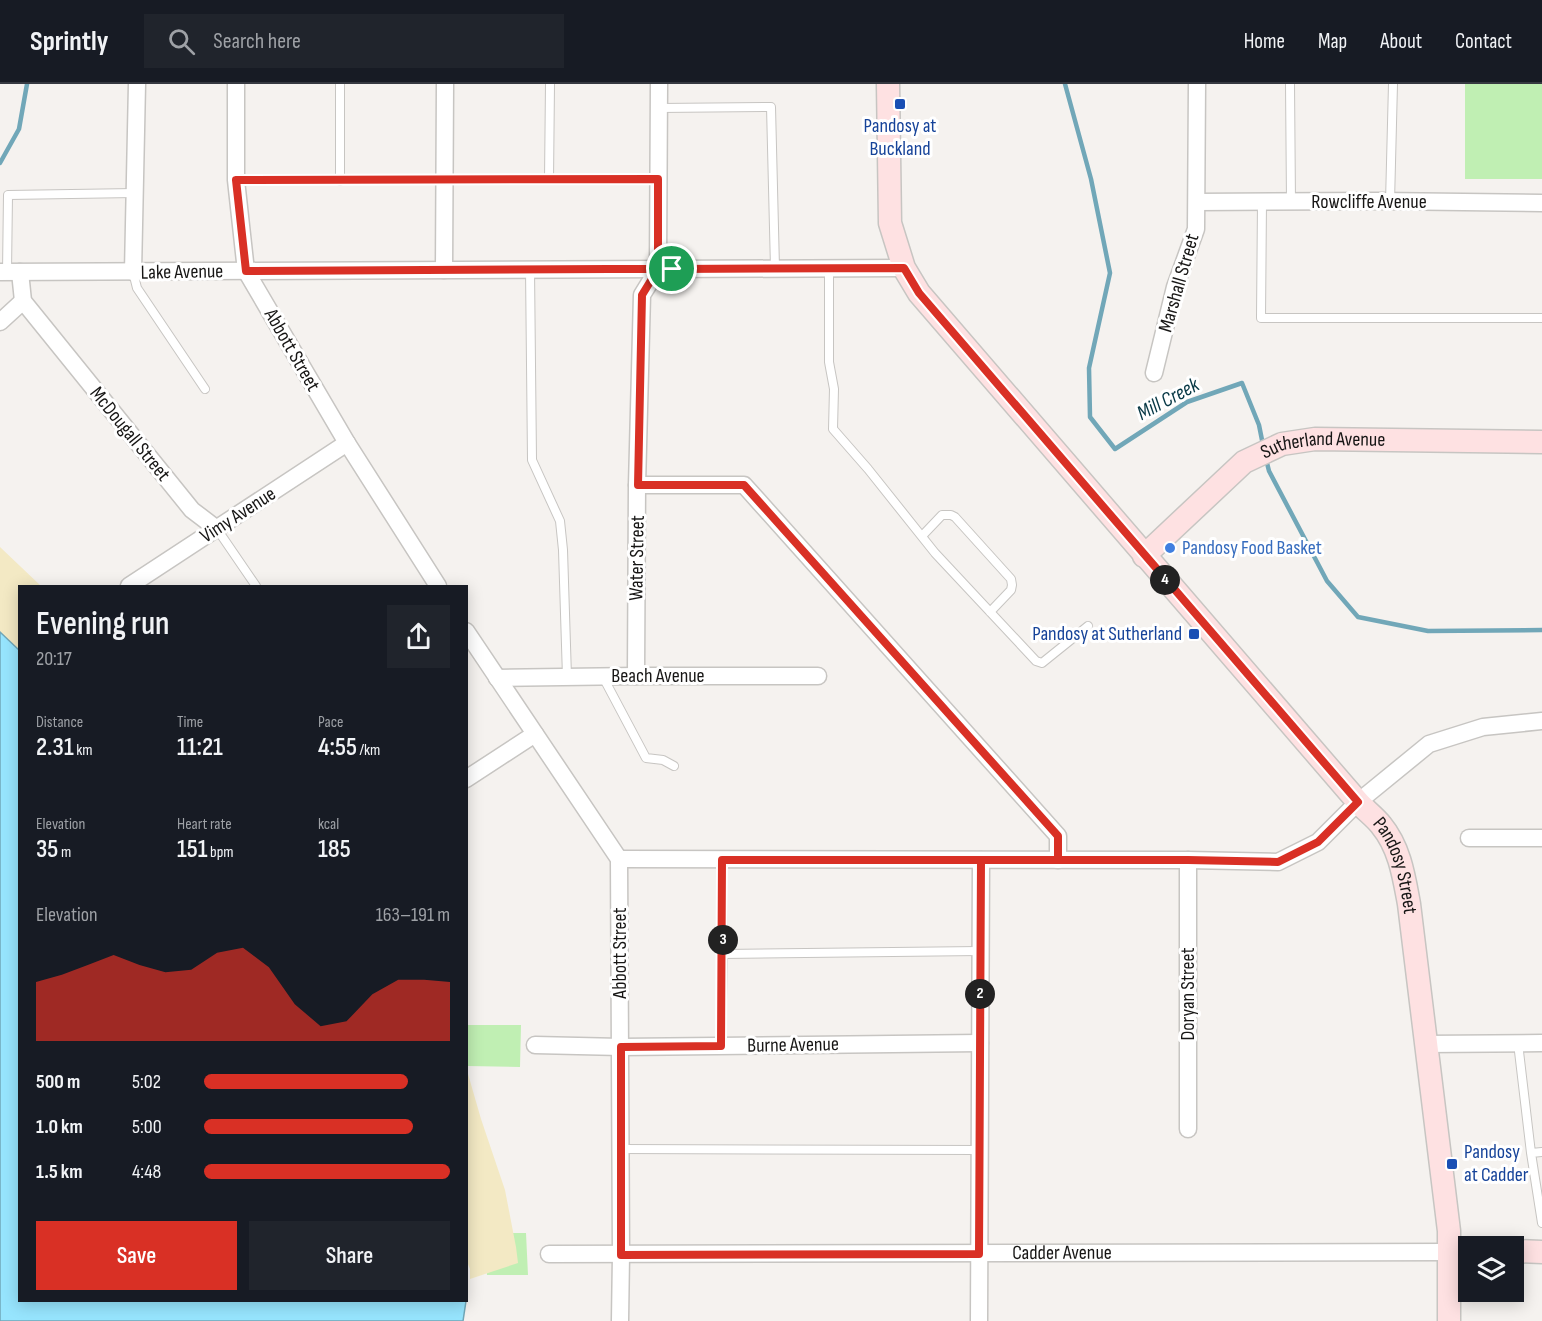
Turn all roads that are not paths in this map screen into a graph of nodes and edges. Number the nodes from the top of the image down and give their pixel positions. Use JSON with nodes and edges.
{"nodes":[{"id":1,"x":137,"y":84,"type":"edge"},
{"id":2,"x":236,"y":84,"type":"edge"},
{"id":3,"x":340,"y":84,"type":"edge"},
{"id":4,"x":445,"y":84,"type":"edge"},
{"id":5,"x":550,"y":84,"type":"edge"},
{"id":6,"x":659,"y":84,"type":"edge"},
{"id":7,"x":888,"y":84,"type":"edge"},
{"id":8,"x":1197,"y":84,"type":"edge"},
{"id":9,"x":1290,"y":84,"type":"edge"},
{"id":10,"x":1392,"y":84,"type":"edge"},
{"id":11,"x":659,"y":108,"type":"junction"},
{"id":12,"x":658,"y":179,"type":"junction"},
{"id":13,"x":236,"y":180,"type":"junction"},
{"id":14,"x":444,"y":180,"type":"junction"},
{"id":15,"x":549,"y":180,"type":"junction"},
{"id":16,"x":340,"y":181,"type":"junction"},
{"id":17,"x":135,"y":193,"type":"junction"},
{"id":18,"x":1197,"y":202,"type":"junction"},
{"id":19,"x":1262,"y":202,"type":"junction"},
{"id":20,"x":1291,"y":202,"type":"junction"},
{"id":21,"x":1390,"y":202,"type":"junction"},
{"id":22,"x":1542,"y":203,"type":"edge"},
{"id":23,"x":775,"y":268,"type":"junction"},
{"id":24,"x":829,"y":268,"type":"junction"},
{"id":25,"x":904,"y":268,"type":"junction"},
{"id":26,"x":530,"y":269,"type":"junction"},
{"id":27,"x":658,"y":269,"type":"junction"},
{"id":28,"x":444,"y":270,"type":"junction"},
{"id":29,"x":246,"y":271,"type":"junction"},
{"id":30,"x":9,"y":272,"type":"edge"},
{"id":31,"x":133,"y":272,"type":"junction"},
{"id":32,"x":23,"y":301,"type":"junction"},
{"id":33,"x":1542,"y":318,"type":"edge"},
{"id":34,"x":0,"y":322,"type":"edge"},
{"id":35,"x":1154,"y":373,"type":"dead end"},
{"id":36,"x":205,"y":389,"type":"dead end"},
{"id":37,"x":1542,"y":442,"type":"edge"},
{"id":38,"x":346,"y":443,"type":"junction"},
{"id":39,"x":638,"y":485,"type":"junction"},
{"id":40,"x":216,"y":529,"type":"junction"},
{"id":41,"x":921,"y":536,"type":"junction"},
{"id":42,"x":1144,"y":556,"type":"junction"},
{"id":43,"x":131,"y":585,"type":"edge"},
{"id":44,"x":255,"y":585,"type":"edge"},
{"id":45,"x":437,"y":585,"type":"edge"},
{"id":46,"x":990,"y":612,"type":"junction"},
{"id":47,"x":1088,"y":626,"type":"dead end"},
{"id":48,"x":469,"y":639,"type":"edge"},
{"id":49,"x":603,"y":676,"type":"junction"},
{"id":50,"x":636,"y":676,"type":"junction"},
{"id":51,"x":818,"y":676,"type":"dead end"},
{"id":52,"x":567,"y":677,"type":"junction"},
{"id":53,"x":497,"y":678,"type":"junction"},
{"id":54,"x":1542,"y":721,"type":"edge"},
{"id":55,"x":535,"y":734,"type":"junction"},
{"id":56,"x":674,"y":766,"type":"dead end"},
{"id":57,"x":468,"y":778,"type":"edge"},
{"id":58,"x":1358,"y":802,"type":"junction"},
{"id":59,"x":1469,"y":838,"type":"dead end"},
{"id":60,"x":1542,"y":838,"type":"edge"},
{"id":61,"x":619,"y":859,"type":"junction"},
{"id":62,"x":722,"y":860,"type":"junction"},
{"id":63,"x":981,"y":860,"type":"junction"},
{"id":64,"x":1058,"y":860,"type":"junction"},
{"id":65,"x":1188,"y":860,"type":"junction"},
{"id":66,"x":980,"y":951,"type":"junction"},
{"id":67,"x":723,"y":954,"type":"junction"},
{"id":68,"x":980,"y":1043,"type":"junction"},
{"id":69,"x":1518,"y":1043,"type":"junction"},
{"id":70,"x":1542,"y":1043,"type":"edge"},
{"id":71,"x":1425,"y":1044,"type":"junction"},
{"id":72,"x":535,"y":1045,"type":"dead end"},
{"id":73,"x":721,"y":1046,"type":"junction"},
{"id":74,"x":621,"y":1047,"type":"junction"},
{"id":75,"x":1188,"y":1129,"type":"dead end"},
{"id":76,"x":621,"y":1149,"type":"junction"},
{"id":77,"x":980,"y":1150,"type":"junction"},
{"id":78,"x":1542,"y":1152,"type":"edge"},
{"id":79,"x":1531,"y":1153,"type":"junction"},
{"id":80,"x":1542,"y":1223,"type":"edge"},
{"id":81,"x":1524,"y":1251,"type":"edge"},
{"id":82,"x":1458,"y":1252,"type":"edge"},
{"id":83,"x":1542,"y":1252,"type":"edge"},
{"id":84,"x":549,"y":1254,"type":"dead end"},
{"id":85,"x":979,"y":1254,"type":"junction"},
{"id":86,"x":621,"y":1255,"type":"junction"},
{"id":87,"x":620,"y":1321,"type":"edge"},
{"id":88,"x":979,"y":1321,"type":"edge"},
{"id":89,"x":1449,"y":1321,"type":"edge"}],
"edges":[{"from":1,"to":17,"type":"street"},
{"from":2,"to":13,"type":"street","name":"Abbott Street"},
{"from":3,"to":16,"type":"lane"},
{"from":4,"to":14,"type":"street"},
{"from":5,"to":15,"type":"lane"},
{"from":6,"to":11,"type":"street"},
{"from":7,"to":25,"type":"main road","name":"Pandosy Street"},
{"from":8,"to":18,"type":"street","name":"Marshall Street"},
{"from":9,"to":20,"type":"lane"},
{"from":10,"to":21,"type":"lane"},
{"from":11,"to":12,"type":"street"},
{"from":11,"to":23,"type":"lane"},
{"from":12,"to":15,"type":"lane"},
{"from":12,"to":27,"type":"street"},
{"from":13,"to":16,"type":"lane"},
{"from":13,"to":29,"type":"street","name":"Abbott Street"},
{"from":14,"to":15,"type":"lane"},
{"from":14,"to":16,"type":"lane"},
{"from":14,"to":28,"type":"street"},
{"from":17,"to":30,"type":"lane"},
{"from":17,"to":31,"type":"street"},
{"from":18,"to":19,"type":"street","name":"Rowcliffe Avenue"},
{"from":18,"to":35,"type":"street","name":"Marshall Street"},
{"from":19,"to":20,"type":"street","name":"Rowcliffe Avenue"},
{"from":19,"to":33,"type":"lane"},
{"from":20,"to":21,"type":"street","name":"Rowcliffe Avenue"},
{"from":21,"to":22,"type":"street","name":"Rowcliffe Avenue"},
{"from":23,"to":24,"type":"street","name":"Lake Avenue"},
{"from":23,"to":27,"type":"street","name":"Lake Avenue"},
{"from":24,"to":25,"type":"street","name":"Lake Avenue"},
{"from":24,"to":41,"type":"lane"},
{"from":25,"to":42,"type":"main road","name":"Pandosy Street"},
{"from":26,"to":27,"type":"street","name":"Lake Avenue"},
{"from":26,"to":28,"type":"street","name":"Lake Avenue"},
{"from":26,"to":52,"type":"lane"},
{"from":27,"to":39,"type":"street","name":"Water Street"},
{"from":28,"to":29,"type":"street","name":"Lake Avenue"},
{"from":29,"to":31,"type":"street","name":"Lake Avenue"},
{"from":29,"to":38,"type":"street","name":"Abbott Street"},
{"from":30,"to":31,"type":"street","name":"Lake Avenue"},
{"from":30,"to":32,"type":"street"},
{"from":31,"to":36,"type":"lane"},
{"from":32,"to":34,"type":"street"},
{"from":32,"to":40,"type":"street","name":"McDougall Street"},
{"from":37,"to":42,"type":"main road","name":"Sutherland Avenue"},
{"from":38,"to":40,"type":"street","name":"Vimy Avenue"},
{"from":38,"to":45,"type":"street","name":"Abbott Street"},
{"from":39,"to":50,"type":"street","name":"Water Street"},
{"from":39,"to":64,"type":"street"},
{"from":40,"to":43,"type":"street","name":"Vimy Avenue"},
{"from":40,"to":44,"type":"lane","name":"McDougall Street"},
{"from":41,"to":46,"type":"lane"},
{"from":41,"to":46,"type":"lane"},
{"from":42,"to":58,"type":"main road","name":"Pandosy Street"},
{"from":46,"to":47,"type":"lane"},
{"from":48,"to":53,"type":"street"},
{"from":49,"to":50,"type":"street","name":"Beach Avenue"},
{"from":49,"to":52,"type":"street","name":"Beach Avenue"},
{"from":49,"to":56,"type":"lane"},
{"from":50,"to":51,"type":"street","name":"Beach Avenue"},
{"from":52,"to":53,"type":"street","name":"Beach Avenue"},
{"from":53,"to":55,"type":"street"},
{"from":54,"to":58,"type":"street"},
{"from":55,"to":57,"type":"street"},
{"from":55,"to":61,"type":"street"},
{"from":58,"to":65,"type":"street"},
{"from":58,"to":71,"type":"main road","name":"Pandosy Street"},
{"from":59,"to":60,"type":"street"},
{"from":61,"to":62,"type":"street"},
{"from":61,"to":74,"type":"street","name":"Abbott Street"},
{"from":62,"to":63,"type":"street"},
{"from":62,"to":67,"type":"lane"},
{"from":63,"to":64,"type":"street"},
{"from":63,"to":66,"type":"street"},
{"from":64,"to":65,"type":"street"},
{"from":65,"to":75,"type":"street","name":"Doryan Street"},
{"from":66,"to":67,"type":"lane"},
{"from":66,"to":68,"type":"street"},
{"from":67,"to":73,"type":"lane"},
{"from":68,"to":73,"type":"street","name":"Burne Avenue"},
{"from":68,"to":77,"type":"street"},
{"from":69,"to":70,"type":"street"},
{"from":69,"to":71,"type":"street"},
{"from":69,"to":79,"type":"lane"},
{"from":71,"to":82,"type":"main road","name":"Pandosy Street"},
{"from":72,"to":74,"type":"street","name":"Burne Avenue"},
{"from":73,"to":74,"type":"street","name":"Burne Avenue"},
{"from":74,"to":76,"type":"street","name":"Abbott Street"},
{"from":76,"to":77,"type":"lane"},
{"from":76,"to":86,"type":"street","name":"Abbott Street"},
{"from":77,"to":85,"type":"street"},
{"from":78,"to":79,"type":"lane"},
{"from":79,"to":80,"type":"lane"},
{"from":81,"to":83,"type":"main road"},
{"from":82,"to":85,"type":"street","name":"Cadder Avenue"},
{"from":82,"to":89,"type":"main road","name":"Pandosy Street"},
{"from":84,"to":86,"type":"street","name":"Cadder Avenue"},
{"from":85,"to":86,"type":"street","name":"Cadder Avenue"},
{"from":85,"to":88,"type":"street"},
{"from":86,"to":87,"type":"street","name":"Abbott Street"}]}
